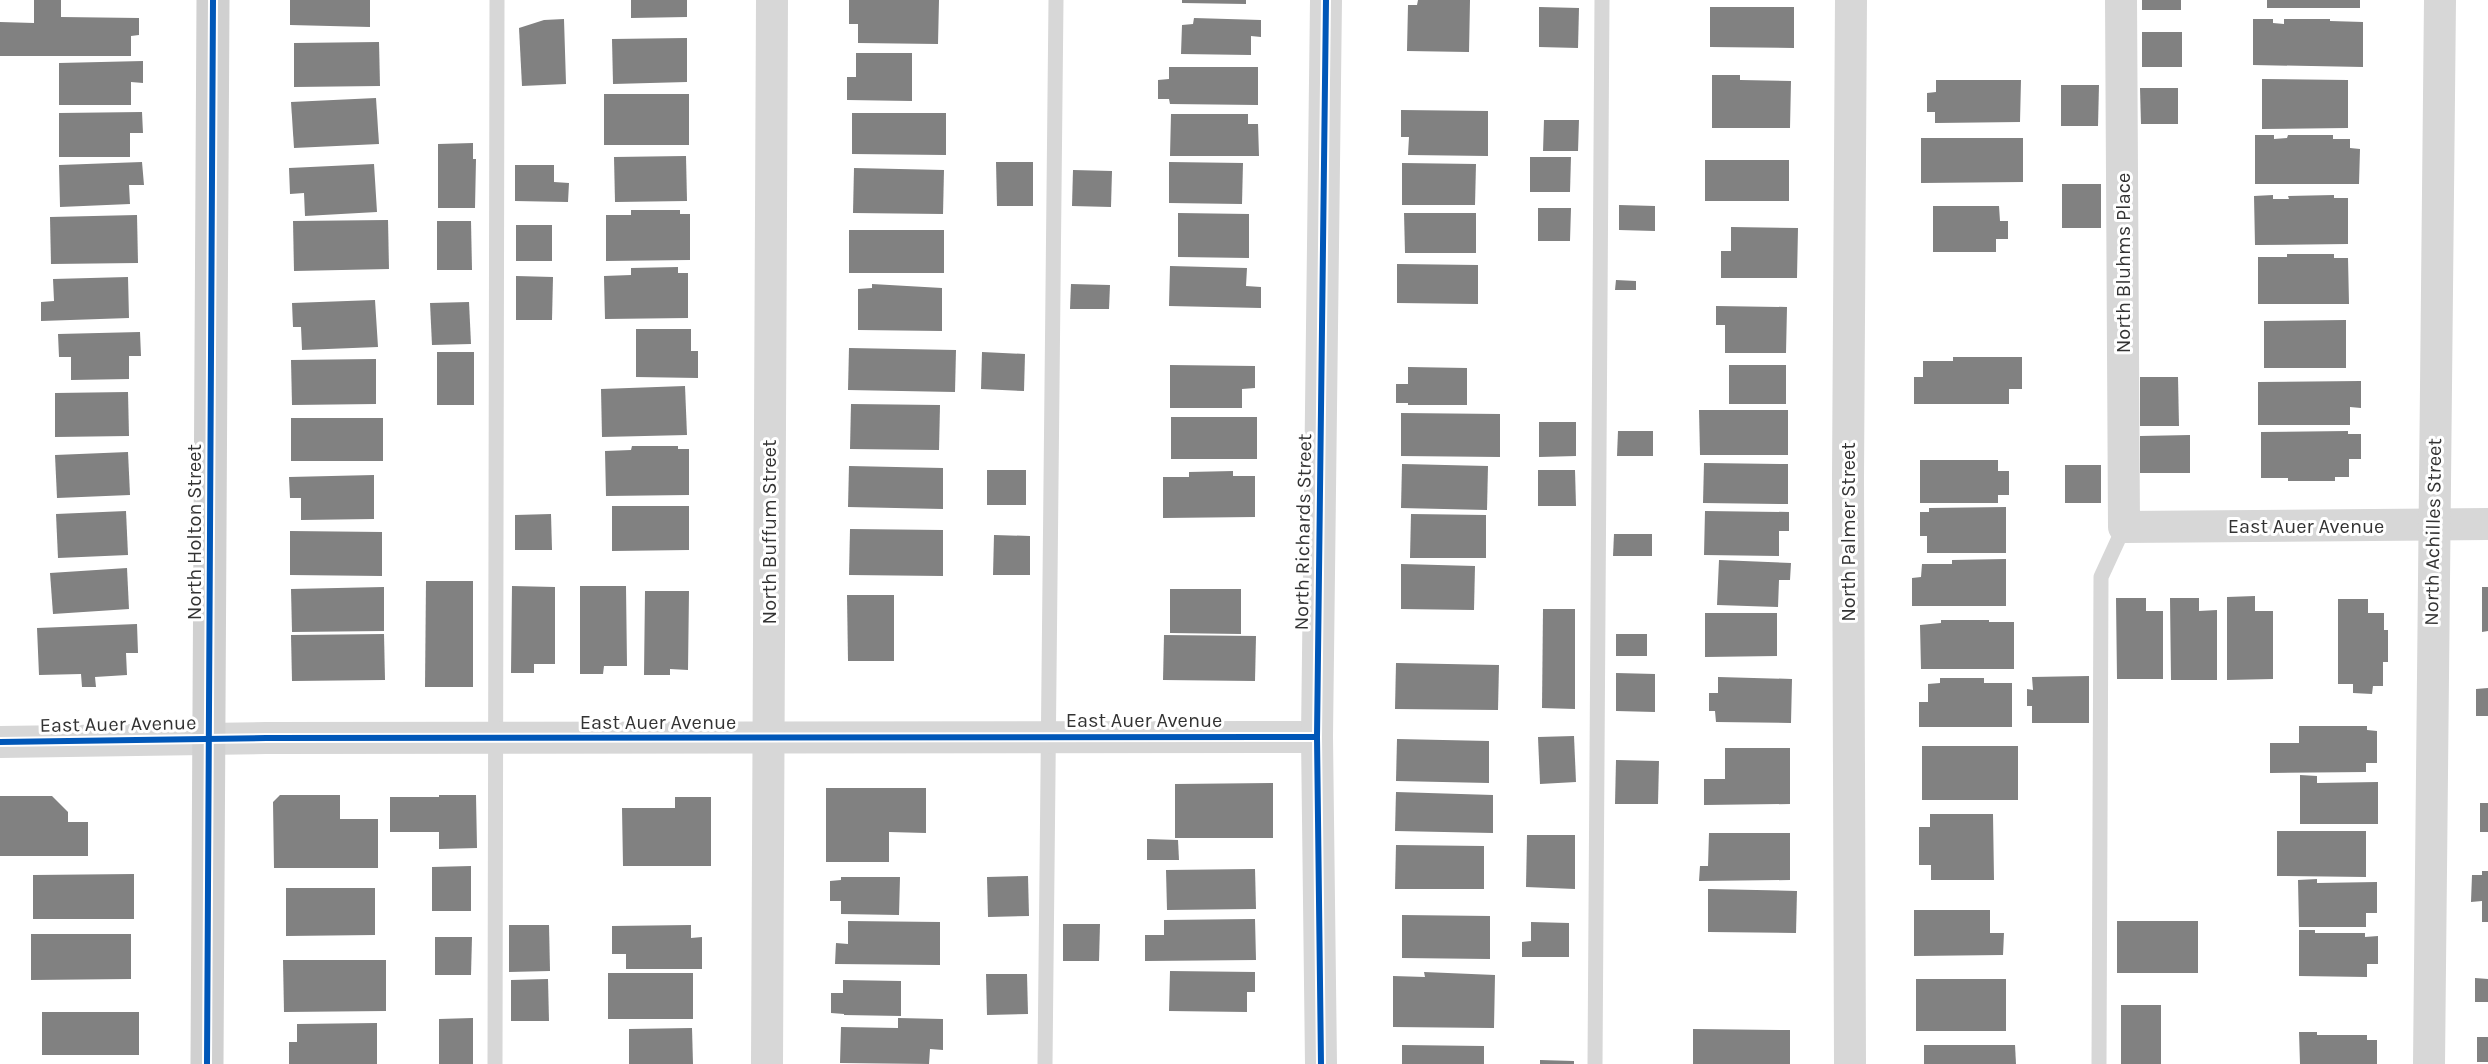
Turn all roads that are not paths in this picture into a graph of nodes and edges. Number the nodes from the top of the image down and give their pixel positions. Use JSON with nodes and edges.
{"nodes":[{"id":1,"x":213,"y":0,"type":"edge"},
{"id":2,"x":497,"y":0,"type":"edge"},
{"id":3,"x":772,"y":0,"type":"edge"},
{"id":4,"x":1056,"y":0,"type":"edge"},
{"id":5,"x":1326,"y":0,"type":"edge"},
{"id":6,"x":1602,"y":0,"type":"edge"},
{"id":7,"x":1851,"y":0,"type":"edge"},
{"id":8,"x":2121,"y":0,"type":"edge"},
{"id":9,"x":2440,"y":0,"type":"edge"},
{"id":10,"x":2433,"y":524,"type":"junction"},
{"id":11,"x":2488,"y":524,"type":"edge"},
{"id":12,"x":2124,"y":527,"type":"junction"},
{"id":13,"x":1047,"y":736,"type":"junction"},
{"id":14,"x":1317,"y":737,"type":"junction"},
{"id":15,"x":768,"y":738,"type":"junction"},
{"id":16,"x":209,"y":739,"type":"junction"},
{"id":17,"x":497,"y":739,"type":"junction"},
{"id":18,"x":0,"y":742,"type":"edge"},
{"id":19,"x":207,"y":1064,"type":"edge"},
{"id":20,"x":495,"y":1064,"type":"edge"},
{"id":21,"x":767,"y":1064,"type":"edge"},
{"id":22,"x":1045,"y":1064,"type":"edge"},
{"id":23,"x":1321,"y":1064,"type":"edge"},
{"id":24,"x":1595,"y":1064,"type":"edge"},
{"id":25,"x":1850,"y":1064,"type":"edge"},
{"id":26,"x":2099,"y":1064,"type":"edge"},
{"id":27,"x":2428,"y":1064,"type":"edge"}],
"edges":[{"from":1,"to":16,"type":"main road","name":"North Holton Street"},
{"from":2,"to":17,"type":"lane"},
{"from":3,"to":15,"type":"street","name":"North Buffum Street"},
{"from":4,"to":13,"type":"lane"},
{"from":5,"to":14,"type":"street","name":"North Richards Street"},
{"from":6,"to":24,"type":"lane"},
{"from":7,"to":25,"type":"street","name":"North Palmer Street"},
{"from":8,"to":12,"type":"street","name":"North Bluhms Place"},
{"from":9,"to":10,"type":"street","name":"North Achilles Street"},
{"from":10,"to":11,"type":"street","name":"East Auer Avenue"},
{"from":10,"to":12,"type":"street","name":"East Auer Avenue"},
{"from":10,"to":27,"type":"street","name":"North Achilles Street"},
{"from":12,"to":26,"type":"lane"},
{"from":13,"to":14,"type":"street","name":"East Auer Avenue"},
{"from":13,"to":15,"type":"street","name":"East Auer Avenue"},
{"from":13,"to":22,"type":"lane"},
{"from":14,"to":23,"type":"street","name":"North Richards Street"},
{"from":15,"to":17,"type":"street","name":"East Auer Avenue"},
{"from":15,"to":21,"type":"street","name":"North Buffum Street"},
{"from":16,"to":17,"type":"street","name":"East Auer Avenue"},
{"from":16,"to":18,"type":"street","name":"East Auer Avenue"},
{"from":16,"to":19,"type":"main road","name":"North Holton Street"},
{"from":17,"to":20,"type":"lane"}]}
